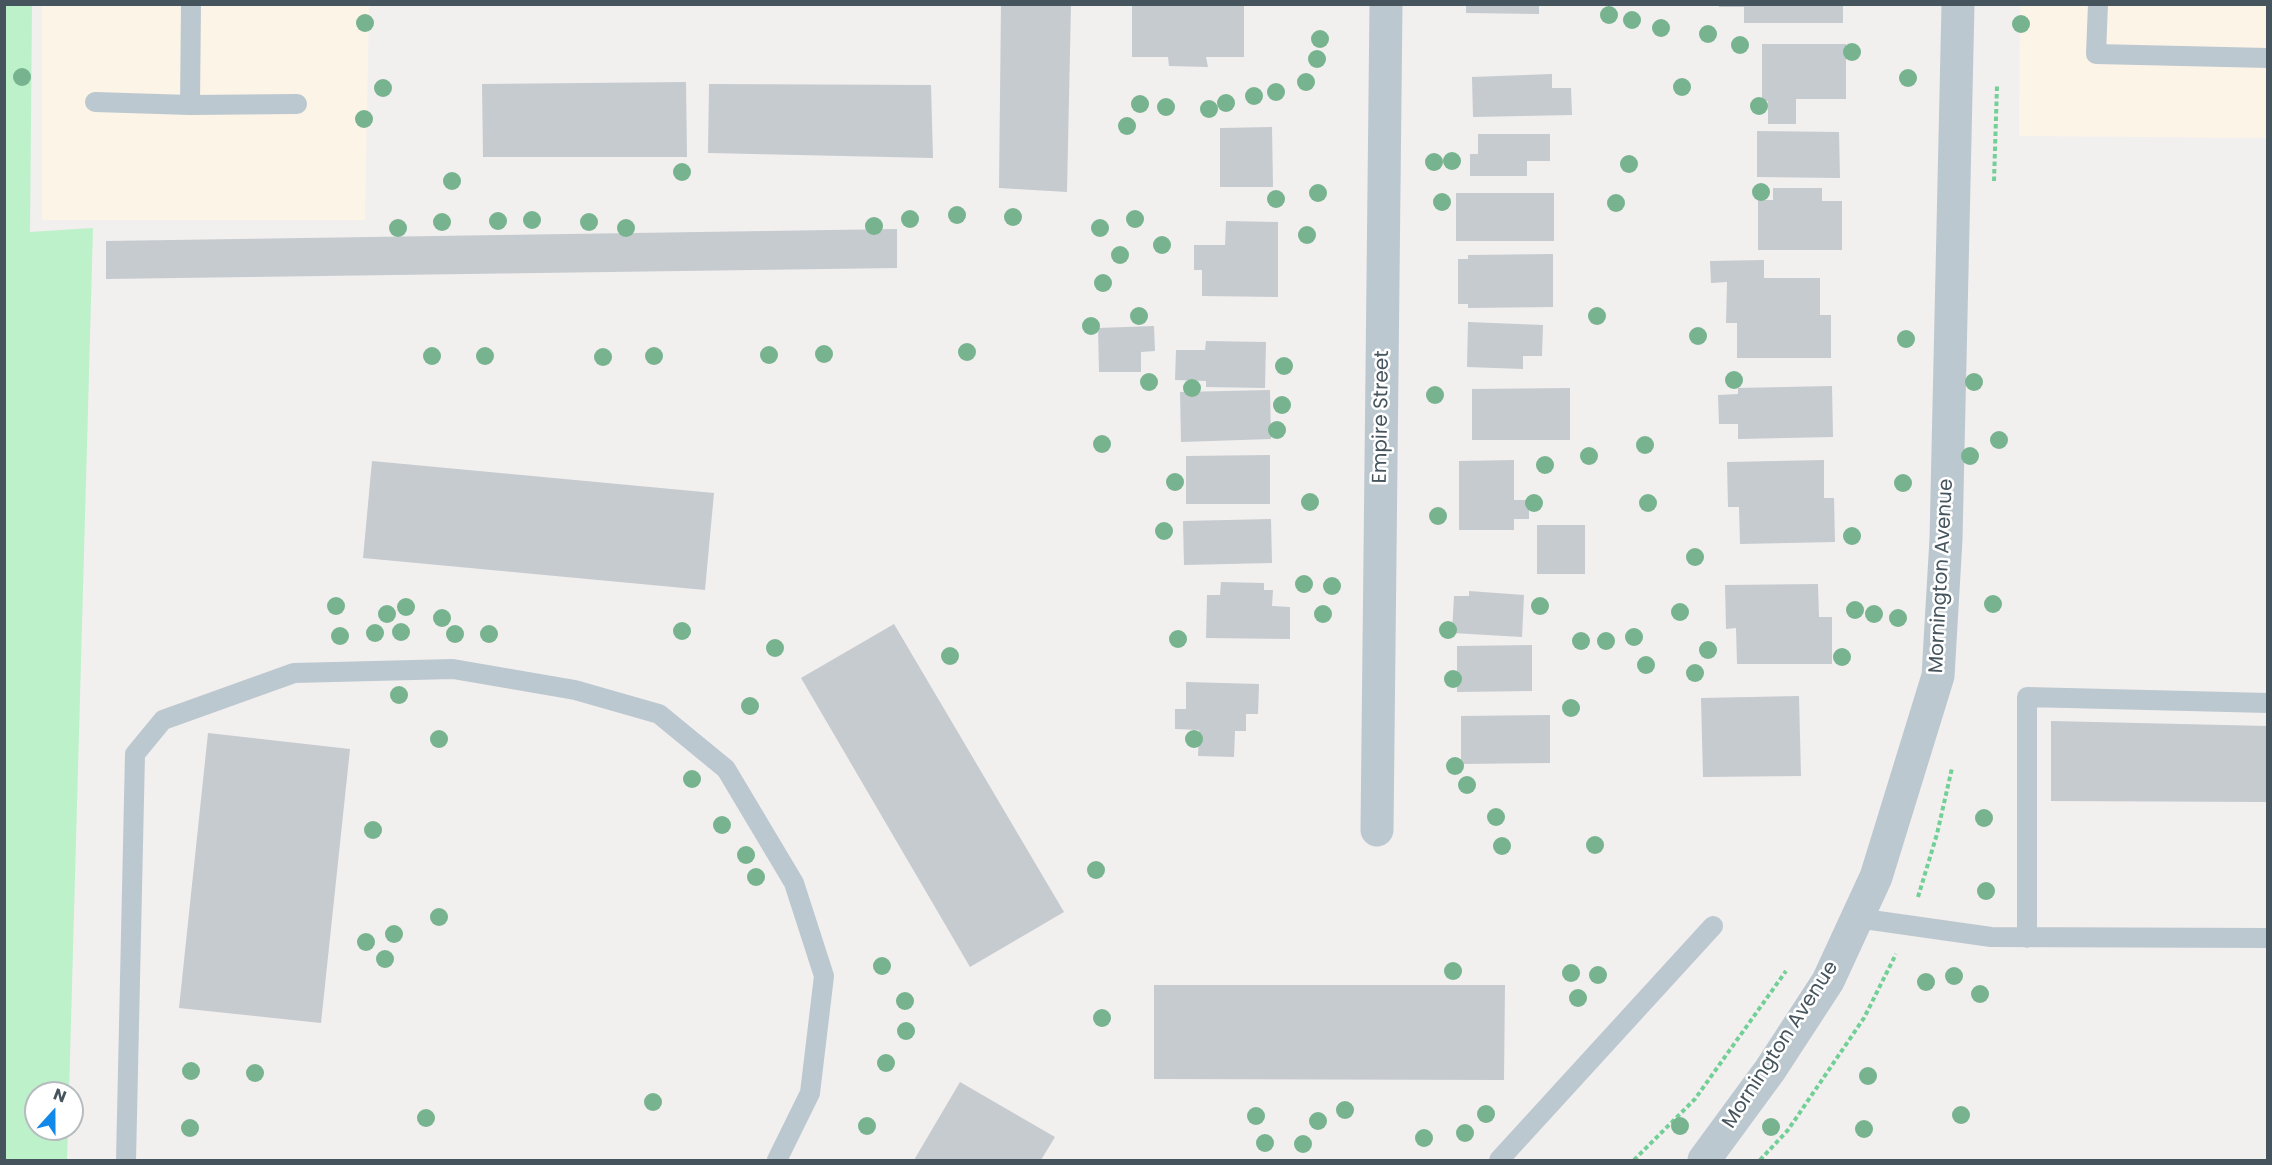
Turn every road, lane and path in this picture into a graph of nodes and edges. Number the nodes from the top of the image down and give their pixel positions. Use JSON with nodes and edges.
{"nodes":[{"id":1,"x":191,"y":4,"type":"edge"},
{"id":2,"x":1386,"y":4,"type":"edge"},
{"id":3,"x":1958,"y":4,"type":"edge"},
{"id":4,"x":2098,"y":4,"type":"edge"},
{"id":5,"x":2268,"y":58,"type":"edge"},
{"id":6,"x":95,"y":102,"type":"dead end"},
{"id":7,"x":297,"y":104,"type":"dead end"},
{"id":8,"x":190,"y":105,"type":"junction"},
{"id":9,"x":2268,"y":703,"type":"edge"},
{"id":10,"x":1377,"y":830,"type":"dead end"},
{"id":11,"x":1857,"y":918,"type":"junction"},
{"id":12,"x":1713,"y":926,"type":"dead end"},
{"id":13,"x":2027,"y":938,"type":"junction"},
{"id":14,"x":2268,"y":938,"type":"edge"},
{"id":15,"x":1901,"y":944,"type":"dead end"},
{"id":16,"x":1786,"y":970,"type":"dead end"},
{"id":17,"x":126,"y":1161,"type":"edge"},
{"id":18,"x":777,"y":1161,"type":"edge"},
{"id":19,"x":1499,"y":1161,"type":"edge"},
{"id":20,"x":1634,"y":1161,"type":"edge"},
{"id":21,"x":1704,"y":1161,"type":"edge"},
{"id":22,"x":1760,"y":1161,"type":"edge"}],
"edges":[{"from":1,"to":8,"type":"lane"},
{"from":2,"to":10,"type":"street","name":"Empire Street"},
{"from":3,"to":11,"type":"street","name":"Mornington Avenue"},
{"from":4,"to":5,"type":"lane"},
{"from":6,"to":8,"type":"lane"},
{"from":7,"to":8,"type":"lane"},
{"from":9,"to":13,"type":"lane"},
{"from":11,"to":13,"type":"lane"},
{"from":11,"to":21,"type":"street","name":"Mornington Avenue"},
{"from":12,"to":19,"type":"lane"},
{"from":13,"to":14,"type":"lane"},
{"from":15,"to":22,"type":"path"},
{"from":16,"to":20,"type":"path"},
{"from":17,"to":18,"type":"lane"}]}
